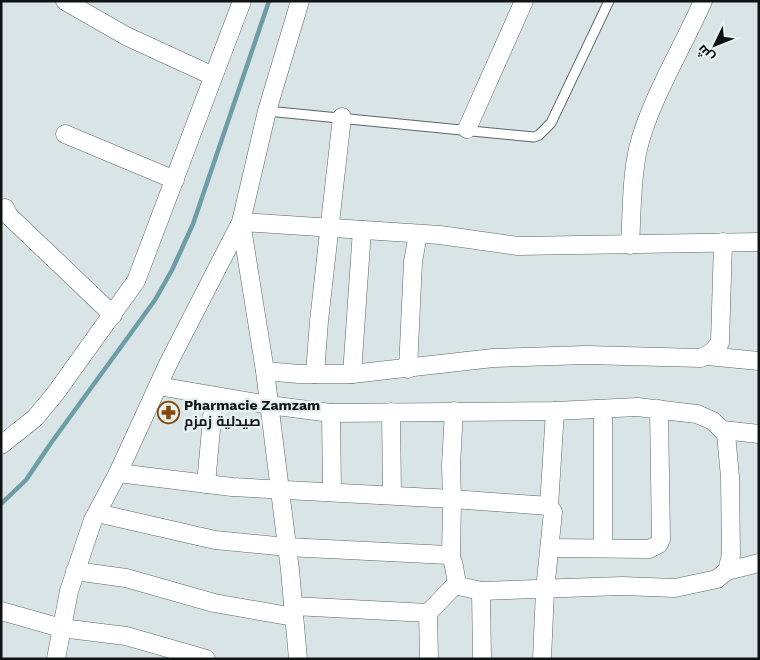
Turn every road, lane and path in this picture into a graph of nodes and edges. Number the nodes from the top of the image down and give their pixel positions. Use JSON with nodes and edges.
{"nodes":[{"id":1,"x":65,"y":1,"type":"edge"},
{"id":2,"x":242,"y":1,"type":"edge"},
{"id":3,"x":300,"y":1,"type":"edge"},
{"id":4,"x":524,"y":1,"type":"edge"},
{"id":5,"x":609,"y":1,"type":"edge"},
{"id":6,"x":703,"y":1,"type":"edge"},
{"id":7,"x":213,"y":76,"type":"junction"},
{"id":8,"x":267,"y":111,"type":"junction"},
{"id":9,"x":342,"y":117,"type":"junction"},
{"id":10,"x":467,"y":129,"type":"junction"},
{"id":11,"x":65,"y":134,"type":"dead end"},
{"id":12,"x":175,"y":180,"type":"junction"},
{"id":13,"x":1,"y":210,"type":"edge"},
{"id":14,"x":240,"y":222,"type":"junction"},
{"id":15,"x":331,"y":227,"type":"junction"},
{"id":16,"x":362,"y":230,"type":"junction"},
{"id":17,"x":418,"y":234,"type":"junction"},
{"id":18,"x":723,"y":242,"type":"junction"},
{"id":19,"x":759,"y":242,"type":"edge"},
{"id":20,"x":630,"y":245,"type":"junction"},
{"id":21,"x":113,"y":315,"type":"junction"},
{"id":22,"x":707,"y":356,"type":"junction"},
{"id":23,"x":759,"y":361,"type":"edge"},
{"id":24,"x":408,"y":369,"type":"junction"},
{"id":25,"x":265,"y":371,"type":"junction"},
{"id":26,"x":315,"y":374,"type":"junction"},
{"id":27,"x":352,"y":374,"type":"junction"},
{"id":28,"x":158,"y":386,"type":"junction"},
{"id":29,"x":214,"y":396,"type":"junction"},
{"id":30,"x":269,"y":406,"type":"junction"},
{"id":31,"x":659,"y":408,"type":"junction"},
{"id":32,"x":603,"y":409,"type":"junction"},
{"id":33,"x":454,"y":411,"type":"junction"},
{"id":34,"x":555,"y":411,"type":"junction"},
{"id":35,"x":390,"y":412,"type":"junction"},
{"id":36,"x":331,"y":413,"type":"junction"},
{"id":37,"x":723,"y":430,"type":"junction"},
{"id":38,"x":759,"y":434,"type":"edge"},
{"id":39,"x":1,"y":445,"type":"edge"},
{"id":40,"x":118,"y":473,"type":"junction"},
{"id":41,"x":206,"y":484,"type":"junction"},
{"id":42,"x":280,"y":490,"type":"junction"},
{"id":43,"x":332,"y":492,"type":"junction"},
{"id":44,"x":392,"y":495,"type":"junction"},
{"id":45,"x":452,"y":499,"type":"junction"},
{"id":46,"x":549,"y":506,"type":"junction"},
{"id":47,"x":97,"y":513,"type":"junction"},
{"id":48,"x":287,"y":547,"type":"junction"},
{"id":49,"x":550,"y":548,"type":"junction"},
{"id":50,"x":603,"y":548,"type":"junction"},
{"id":51,"x":451,"y":557,"type":"junction"},
{"id":52,"x":759,"y":563,"type":"edge"},
{"id":53,"x":75,"y":571,"type":"junction"},
{"id":54,"x":728,"y":571,"type":"junction"},
{"id":55,"x":457,"y":583,"type":"junction"},
{"id":56,"x":545,"y":590,"type":"junction"},
{"id":57,"x":481,"y":591,"type":"junction"},
{"id":58,"x":1,"y":611,"type":"edge"},
{"id":59,"x":293,"y":611,"type":"junction"},
{"id":60,"x":428,"y":613,"type":"junction"},
{"id":61,"x":61,"y":628,"type":"junction"},
{"id":62,"x":56,"y":659,"type":"edge"},
{"id":63,"x":206,"y":659,"type":"edge"},
{"id":64,"x":298,"y":659,"type":"edge"},
{"id":65,"x":429,"y":659,"type":"edge"},
{"id":66,"x":482,"y":659,"type":"edge"},
{"id":67,"x":542,"y":659,"type":"edge"}],
"edges":[{"from":1,"to":7,"type":"street"},
{"from":2,"to":7,"type":"street"},
{"from":3,"to":8,"type":"street"},
{"from":4,"to":10,"type":"street"},
{"from":5,"to":10,"type":"lane"},
{"from":6,"to":20,"type":"street"},
{"from":7,"to":12,"type":"street"},
{"from":8,"to":9,"type":"lane"},
{"from":8,"to":14,"type":"street"},
{"from":9,"to":10,"type":"lane"},
{"from":9,"to":15,"type":"street"},
{"from":11,"to":12,"type":"street"},
{"from":12,"to":21,"type":"street"},
{"from":13,"to":21,"type":"street"},
{"from":14,"to":15,"type":"street"},
{"from":14,"to":25,"type":"street"},
{"from":14,"to":28,"type":"street"},
{"from":15,"to":16,"type":"street"},
{"from":15,"to":26,"type":"street"},
{"from":16,"to":17,"type":"street"},
{"from":16,"to":27,"type":"street"},
{"from":17,"to":20,"type":"street"},
{"from":17,"to":24,"type":"street"},
{"from":18,"to":19,"type":"street"},
{"from":18,"to":20,"type":"street"},
{"from":18,"to":22,"type":"street"},
{"from":21,"to":39,"type":"street"},
{"from":22,"to":23,"type":"street"},
{"from":22,"to":24,"type":"street"},
{"from":24,"to":27,"type":"street"},
{"from":25,"to":26,"type":"street"},
{"from":25,"to":30,"type":"street"},
{"from":26,"to":27,"type":"street"},
{"from":28,"to":29,"type":"street"},
{"from":28,"to":40,"type":"street"},
{"from":29,"to":30,"type":"street"},
{"from":29,"to":41,"type":"street"},
{"from":30,"to":36,"type":"street"},
{"from":30,"to":42,"type":"street"},
{"from":31,"to":32,"type":"street"},
{"from":31,"to":37,"type":"street"},
{"from":31,"to":50,"type":"street"},
{"from":32,"to":34,"type":"street"},
{"from":32,"to":50,"type":"street"},
{"from":33,"to":34,"type":"street"},
{"from":33,"to":35,"type":"street"},
{"from":33,"to":45,"type":"street"},
{"from":34,"to":46,"type":"street"},
{"from":35,"to":36,"type":"street"},
{"from":35,"to":44,"type":"street"},
{"from":36,"to":43,"type":"street"},
{"from":37,"to":38,"type":"street"},
{"from":37,"to":54,"type":"street"},
{"from":40,"to":41,"type":"street"},
{"from":40,"to":47,"type":"street"},
{"from":41,"to":42,"type":"street"},
{"from":42,"to":43,"type":"street"},
{"from":42,"to":48,"type":"street"},
{"from":43,"to":44,"type":"street"},
{"from":44,"to":45,"type":"street"},
{"from":45,"to":46,"type":"street"},
{"from":45,"to":51,"type":"street"},
{"from":46,"to":49,"type":"street"},
{"from":47,"to":48,"type":"street"},
{"from":47,"to":53,"type":"street"},
{"from":48,"to":51,"type":"street"},
{"from":48,"to":59,"type":"street"},
{"from":49,"to":50,"type":"street"},
{"from":49,"to":56,"type":"street"},
{"from":51,"to":55,"type":"street"},
{"from":52,"to":54,"type":"street"},
{"from":53,"to":59,"type":"street"},
{"from":53,"to":61,"type":"street"},
{"from":54,"to":56,"type":"street"},
{"from":55,"to":57,"type":"street"},
{"from":55,"to":60,"type":"street"},
{"from":56,"to":57,"type":"street"},
{"from":56,"to":67,"type":"street"},
{"from":57,"to":66,"type":"street"},
{"from":58,"to":61,"type":"street"},
{"from":59,"to":60,"type":"street"},
{"from":59,"to":64,"type":"street"},
{"from":60,"to":65,"type":"street"},
{"from":61,"to":62,"type":"street"},
{"from":61,"to":63,"type":"street"}]}
